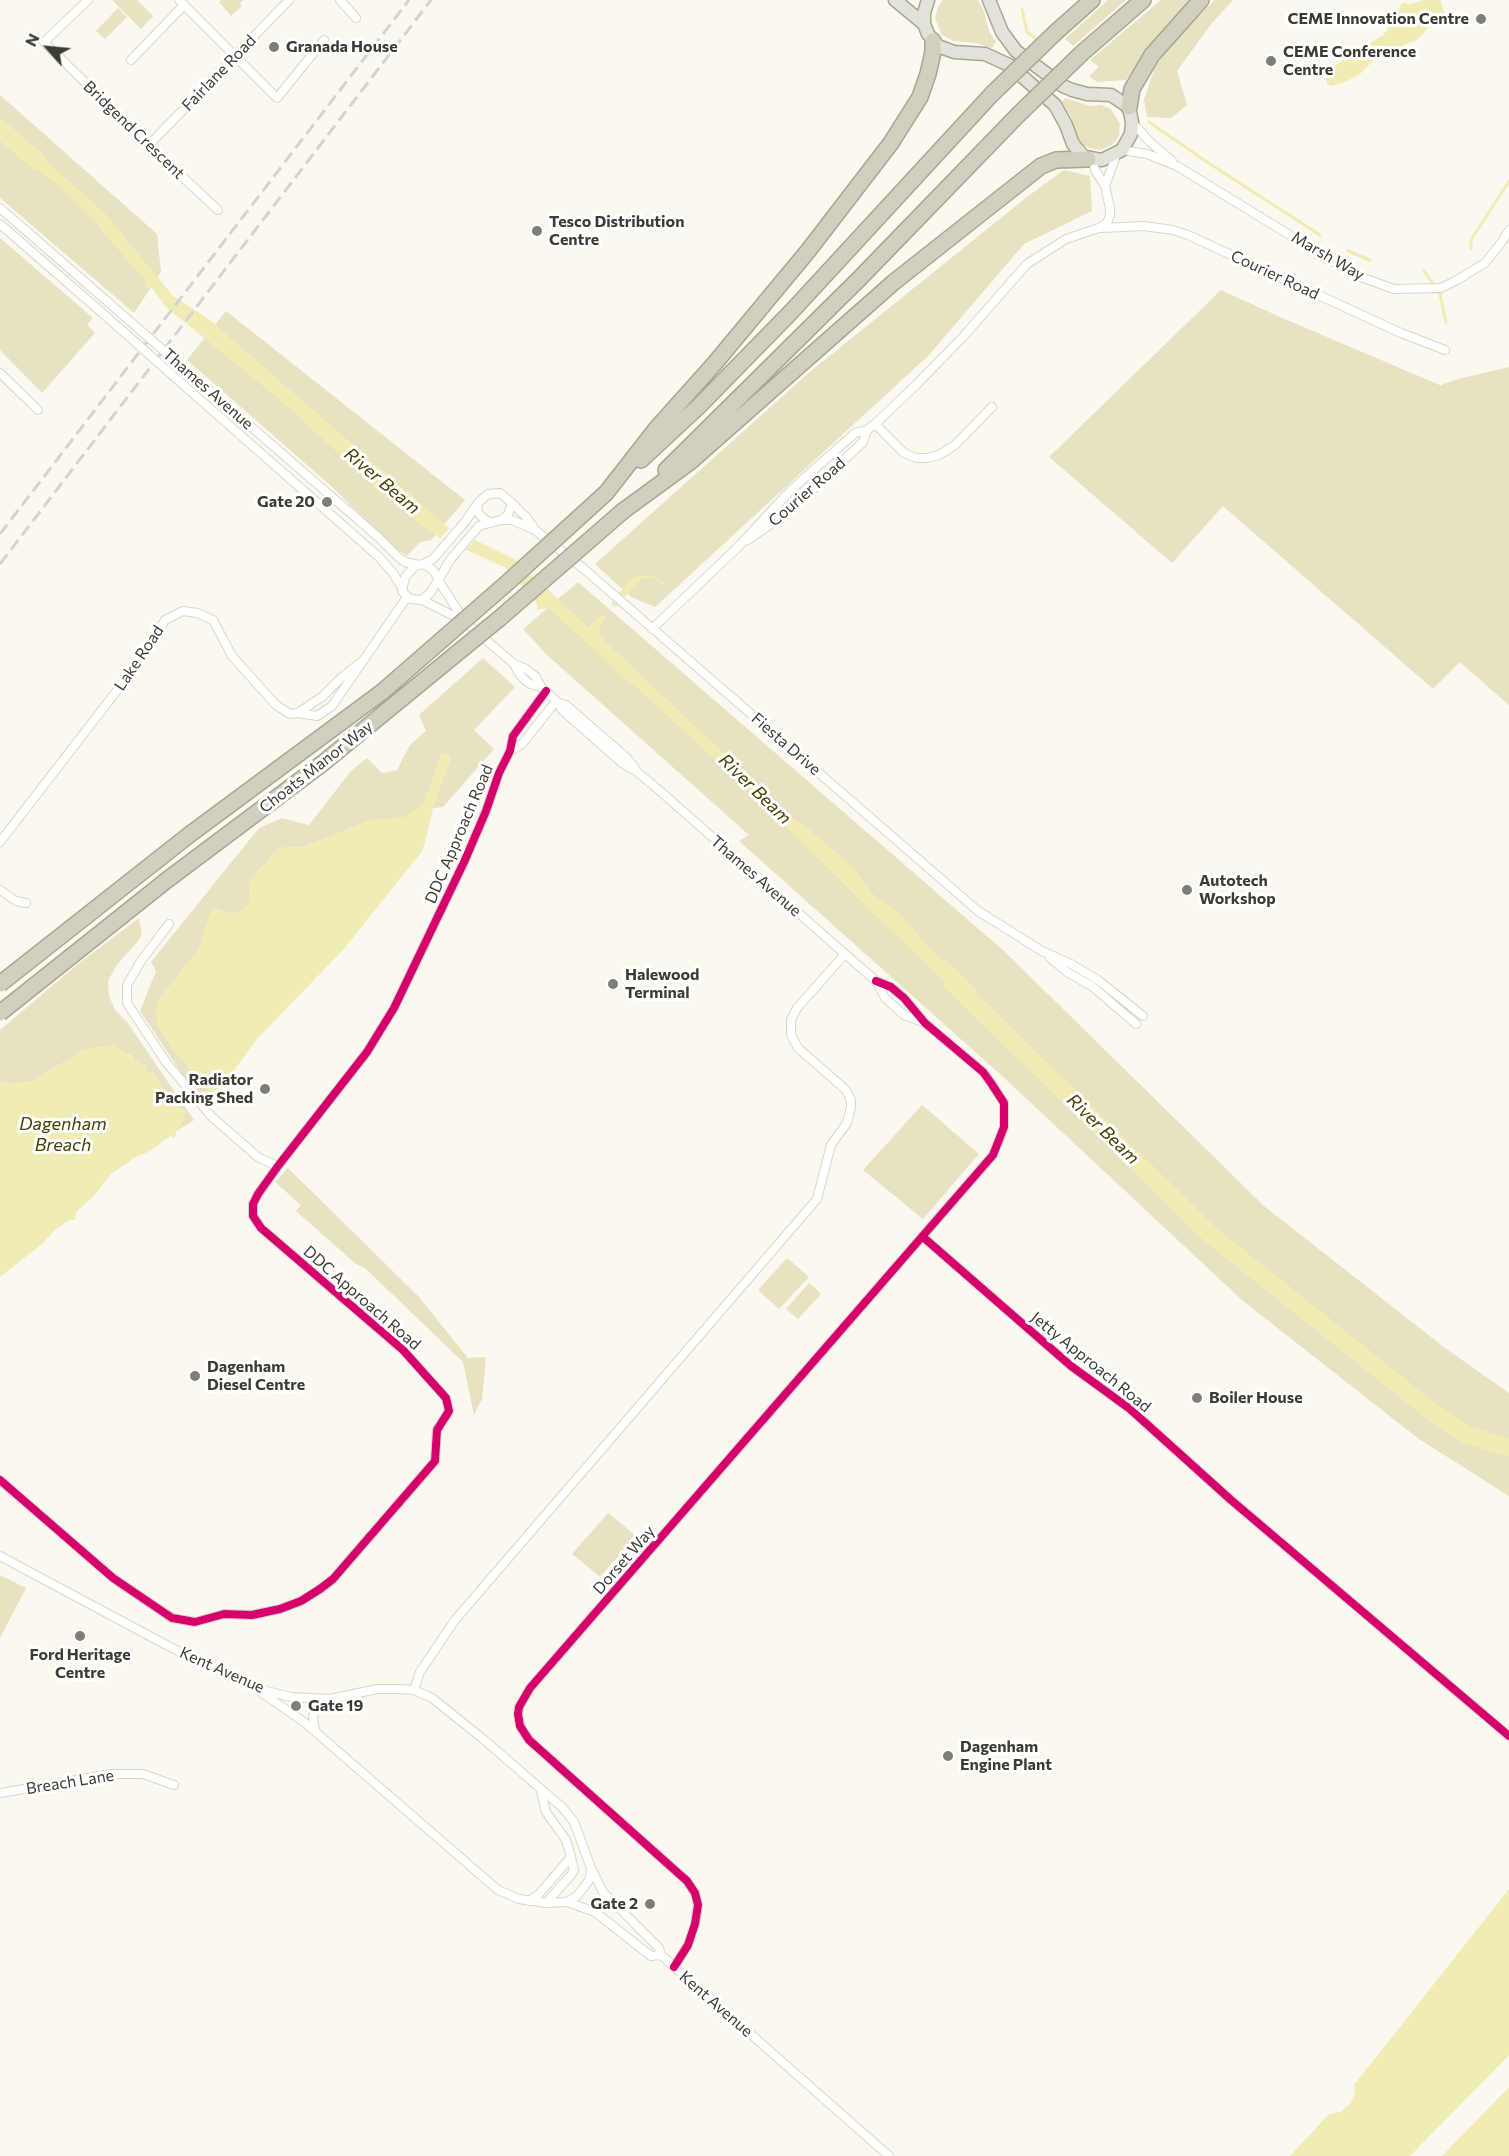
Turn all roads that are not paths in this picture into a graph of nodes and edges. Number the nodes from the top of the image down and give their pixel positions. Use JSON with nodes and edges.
{"nodes":[{"id":1,"x":88,"y":0,"type":"edge"},
{"id":2,"x":289,"y":0,"type":"edge"},
{"id":3,"x":340,"y":0,"type":"edge"},
{"id":4,"x":895,"y":0,"type":"edge"},
{"id":5,"x":928,"y":0,"type":"edge"},
{"id":6,"x":989,"y":0,"type":"edge"},
{"id":7,"x":1092,"y":0,"type":"edge"},
{"id":8,"x":1143,"y":0,"type":"edge"},
{"id":9,"x":1202,"y":0,"type":"edge"},
{"id":10,"x":181,"y":2,"type":"edge"},
{"id":11,"x":356,"y":18,"type":"dead end"},
{"id":12,"x":924,"y":24,"type":"junction"},
{"id":13,"x":324,"y":40,"type":"dead end"},
{"id":14,"x":933,"y":41,"type":"junction"},
{"id":15,"x":235,"y":56,"type":"junction"},
{"id":16,"x":131,"y":60,"type":"dead end"},
{"id":17,"x":1131,"y":114,"type":"junction"},
{"id":18,"x":149,"y":145,"type":"junction"},
{"id":19,"x":1120,"y":152,"type":"junction"},
{"id":20,"x":1091,"y":159,"type":"junction"},
{"id":21,"x":1177,"y":166,"type":"junction"},
{"id":22,"x":1105,"y":186,"type":"junction"},
{"id":23,"x":0,"y":207,"type":"edge"},
{"id":24,"x":218,"y":210,"type":"dead end"},
{"id":25,"x":0,"y":224,"type":"edge"},
{"id":26,"x":1099,"y":228,"type":"junction"},
{"id":27,"x":1509,"y":230,"type":"edge"},
{"id":28,"x":1445,"y":350,"type":"dead end"},
{"id":29,"x":0,"y":373,"type":"edge"},
{"id":30,"x":992,"y":407,"type":"dead end"},
{"id":31,"x":38,"y":410,"type":"dead end"},
{"id":32,"x":875,"y":424,"type":"junction"},
{"id":33,"x":867,"y":430,"type":"junction"},
{"id":34,"x":606,"y":493,"type":"junction"},
{"id":35,"x":479,"y":502,"type":"junction"},
{"id":36,"x":512,"y":503,"type":"junction"},
{"id":37,"x":623,"y":511,"type":"junction"},
{"id":38,"x":501,"y":520,"type":"junction"},
{"id":39,"x":490,"y":522,"type":"junction"},
{"id":40,"x":535,"y":530,"type":"junction"},
{"id":41,"x":739,"y":546,"type":"junction"},
{"id":42,"x":421,"y":564,"type":"junction"},
{"id":43,"x":438,"y":580,"type":"junction"},
{"id":44,"x":402,"y":588,"type":"junction"},
{"id":45,"x":406,"y":597,"type":"junction"},
{"id":46,"x":422,"y":600,"type":"junction"},
{"id":47,"x":464,"y":621,"type":"junction"},
{"id":48,"x":652,"y":628,"type":"junction"},
{"id":49,"x":361,"y":662,"type":"junction"},
{"id":50,"x":543,"y":689,"type":"junction"},
{"id":51,"x":557,"y":701,"type":"junction"},
{"id":52,"x":298,"y":713,"type":"junction"},
{"id":53,"x":510,"y":751,"type":"junction"},
{"id":54,"x":0,"y":842,"type":"edge"},
{"id":55,"x":0,"y":890,"type":"edge"},
{"id":56,"x":26,"y":903,"type":"dead end"},
{"id":57,"x":169,"y":924,"type":"dead end"},
{"id":58,"x":1042,"y":951,"type":"junction"},
{"id":59,"x":845,"y":954,"type":"junction"},
{"id":60,"x":876,"y":981,"type":"junction"},
{"id":61,"x":0,"y":984,"type":"edge"},
{"id":62,"x":0,"y":1013,"type":"edge"},
{"id":63,"x":1143,"y":1016,"type":"dead end"},
{"id":64,"x":925,"y":1023,"type":"junction"},
{"id":65,"x":1136,"y":1024,"type":"dead end"},
{"id":66,"x":278,"y":1166,"type":"junction"},
{"id":67,"x":977,"y":1175,"type":"joint"},
{"id":68,"x":923,"y":1237,"type":"junction"},
{"id":69,"x":0,"y":1480,"type":"edge"},
{"id":70,"x":0,"y":1556,"type":"edge"},
{"id":71,"x":255,"y":1688,"type":"junction"},
{"id":72,"x":414,"y":1690,"type":"junction"},
{"id":73,"x":330,"y":1699,"type":"junction"},
{"id":74,"x":320,"y":1736,"type":"junction"},
{"id":75,"x":1509,"y":1736,"type":"edge"},
{"id":76,"x":174,"y":1785,"type":"dead end"},
{"id":77,"x":539,"y":1787,"type":"junction"},
{"id":78,"x":0,"y":1793,"type":"edge"},
{"id":79,"x":571,"y":1857,"type":"junction"},
{"id":80,"x":591,"y":1868,"type":"junction"},
{"id":81,"x":529,"y":1901,"type":"junction"},
{"id":82,"x":567,"y":1902,"type":"junction"},
{"id":83,"x":546,"y":1903,"type":"junction"},
{"id":84,"x":661,"y":1955,"type":"junction"},
{"id":85,"x":674,"y":1967,"type":"junction"},
{"id":86,"x":890,"y":2156,"type":"edge"}],
"edges":[{"from":1,"to":18,"type":"street","name":"Bridgend Crescent"},
{"from":2,"to":15,"type":"street","name":"Fairlane Road"},
{"from":3,"to":11,"type":"street"},
{"from":4,"to":12,"type":"main road"},
{"from":5,"to":12,"type":"main road"},
{"from":6,"to":17,"type":"main road"},
{"from":7,"to":34,"type":"highway","bridge":true},
{"from":8,"to":37,"type":"highway","bridge":true},
{"from":9,"to":17,"type":"highway"},
{"from":10,"to":15,"type":"street"},
{"from":10,"to":16,"type":"street"},
{"from":12,"to":14,"type":"main road"},
{"from":13,"to":15,"type":"street"},
{"from":14,"to":20,"type":"main road"},
{"from":14,"to":34,"type":"highway"},
{"from":15,"to":18,"type":"street","name":"Fairlane Road"},
{"from":17,"to":19,"type":"main road"},
{"from":17,"to":21,"type":"street","name":"Marsh Way"},
{"from":18,"to":24,"type":"street","name":"Bridgend Crescent"},
{"from":19,"to":20,"type":"main road"},
{"from":19,"to":21,"type":"street","name":"Marsh Way"},
{"from":19,"to":22,"type":"street"},
{"from":20,"to":22,"type":"street"},
{"from":20,"to":37,"type":"highway"},
{"from":21,"to":27,"type":"street","name":"Marsh Way"},
{"from":22,"to":26,"type":"street"},
{"from":23,"to":42,"type":"street","name":"Thames Avenue","bridge":true},
{"from":25,"to":44,"type":"street","name":"Thames Avenue","bridge":true},
{"from":26,"to":28,"type":"street","name":"Courier Road"},
{"from":26,"to":32,"type":"street","name":"Courier Road"},
{"from":29,"to":31,"type":"street"},
{"from":30,"to":32,"type":"street"},
{"from":32,"to":33,"type":"street","name":"Courier Road"},
{"from":33,"to":41,"type":"street","name":"Courier Road"},
{"from":33,"to":41,"type":"street","name":"Courier Road"},
{"from":34,"to":61,"type":"highway","name":"Choats Manor Way","bridge":true},
{"from":35,"to":36,"type":"street"},
{"from":35,"to":39,"type":"street"},
{"from":35,"to":42,"type":"street"},
{"from":36,"to":38,"type":"street"},
{"from":36,"to":40,"type":"street","name":"Fiesta Drive"},
{"from":37,"to":62,"type":"highway","name":"Choats Manor Way","bridge":true},
{"from":38,"to":39,"type":"street"},
{"from":38,"to":40,"type":"street","name":"Fiesta Drive"},
{"from":39,"to":43,"type":"street"},
{"from":40,"to":48,"type":"street","name":"Fiesta Drive"},
{"from":41,"to":48,"type":"street","name":"Courier Road"},
{"from":42,"to":43,"type":"street"},
{"from":42,"to":44,"type":"street"},
{"from":43,"to":46,"type":"street"},
{"from":43,"to":47,"type":"street","name":"Thames Avenue"},
{"from":44,"to":45,"type":"street"},
{"from":45,"to":46,"type":"street"},
{"from":45,"to":49,"type":"street"},
{"from":46,"to":47,"type":"street","name":"Thames Avenue"},
{"from":47,"to":50,"type":"street","name":"Thames Avenue"},
{"from":48,"to":58,"type":"street","name":"Fiesta Drive"},
{"from":49,"to":52,"type":"street"},
{"from":49,"to":52,"type":"street","name":"Lake Road"},
{"from":50,"to":51,"type":"street","name":"Thames Avenue"},
{"from":50,"to":53,"type":"street","name":"DDC Approach Road"},
{"from":51,"to":53,"type":"street"},
{"from":51,"to":59,"type":"street","name":"Thames Avenue"},
{"from":52,"to":54,"type":"street","name":"Lake Road"},
{"from":53,"to":66,"type":"street","name":"DDC Approach Road"},
{"from":55,"to":56,"type":"street"},
{"from":57,"to":66,"type":"street"},
{"from":58,"to":63,"type":"street","name":"Fiesta Drive"},
{"from":58,"to":65,"type":"street","name":"Fiesta Drive"},
{"from":59,"to":60,"type":"street","name":"Thames Avenue"},
{"from":59,"to":72,"type":"street"},
{"from":60,"to":64,"type":"street","name":"Thames Avenue"},
{"from":60,"to":64,"type":"street","name":"Thames Avenue"},
{"from":64,"to":67,"type":"street","name":"Thames Avenue"},
{"from":66,"to":69,"type":"street","name":"DDC Approach Road"},
{"from":67,"to":68,"type":"street","name":"Dorset Way"},
{"from":68,"to":75,"type":"street","name":"Jetty Approach Road"},
{"from":68,"to":85,"type":"street","name":"Dorset Way"},
{"from":70,"to":71,"type":"street","name":"Kent Avenue"},
{"from":71,"to":73,"type":"street","name":"Kent Avenue"},
{"from":71,"to":74,"type":"street"},
{"from":72,"to":73,"type":"street","name":"Kent Avenue"},
{"from":72,"to":77,"type":"street","name":"Kent Avenue"},
{"from":73,"to":74,"type":"street"},
{"from":74,"to":81,"type":"street"},
{"from":76,"to":78,"type":"street","name":"Breach Lane"},
{"from":77,"to":79,"type":"street"},
{"from":77,"to":80,"type":"street","name":"Kent Avenue"},
{"from":79,"to":81,"type":"street"},
{"from":79,"to":83,"type":"street"},
{"from":80,"to":82,"type":"street"},
{"from":80,"to":84,"type":"street","name":"Kent Avenue"},
{"from":81,"to":83,"type":"street"},
{"from":82,"to":83,"type":"street"},
{"from":82,"to":84,"type":"street"},
{"from":84,"to":85,"type":"street","name":"Kent Avenue"},
{"from":85,"to":86,"type":"street","name":"Kent Avenue"}]}
